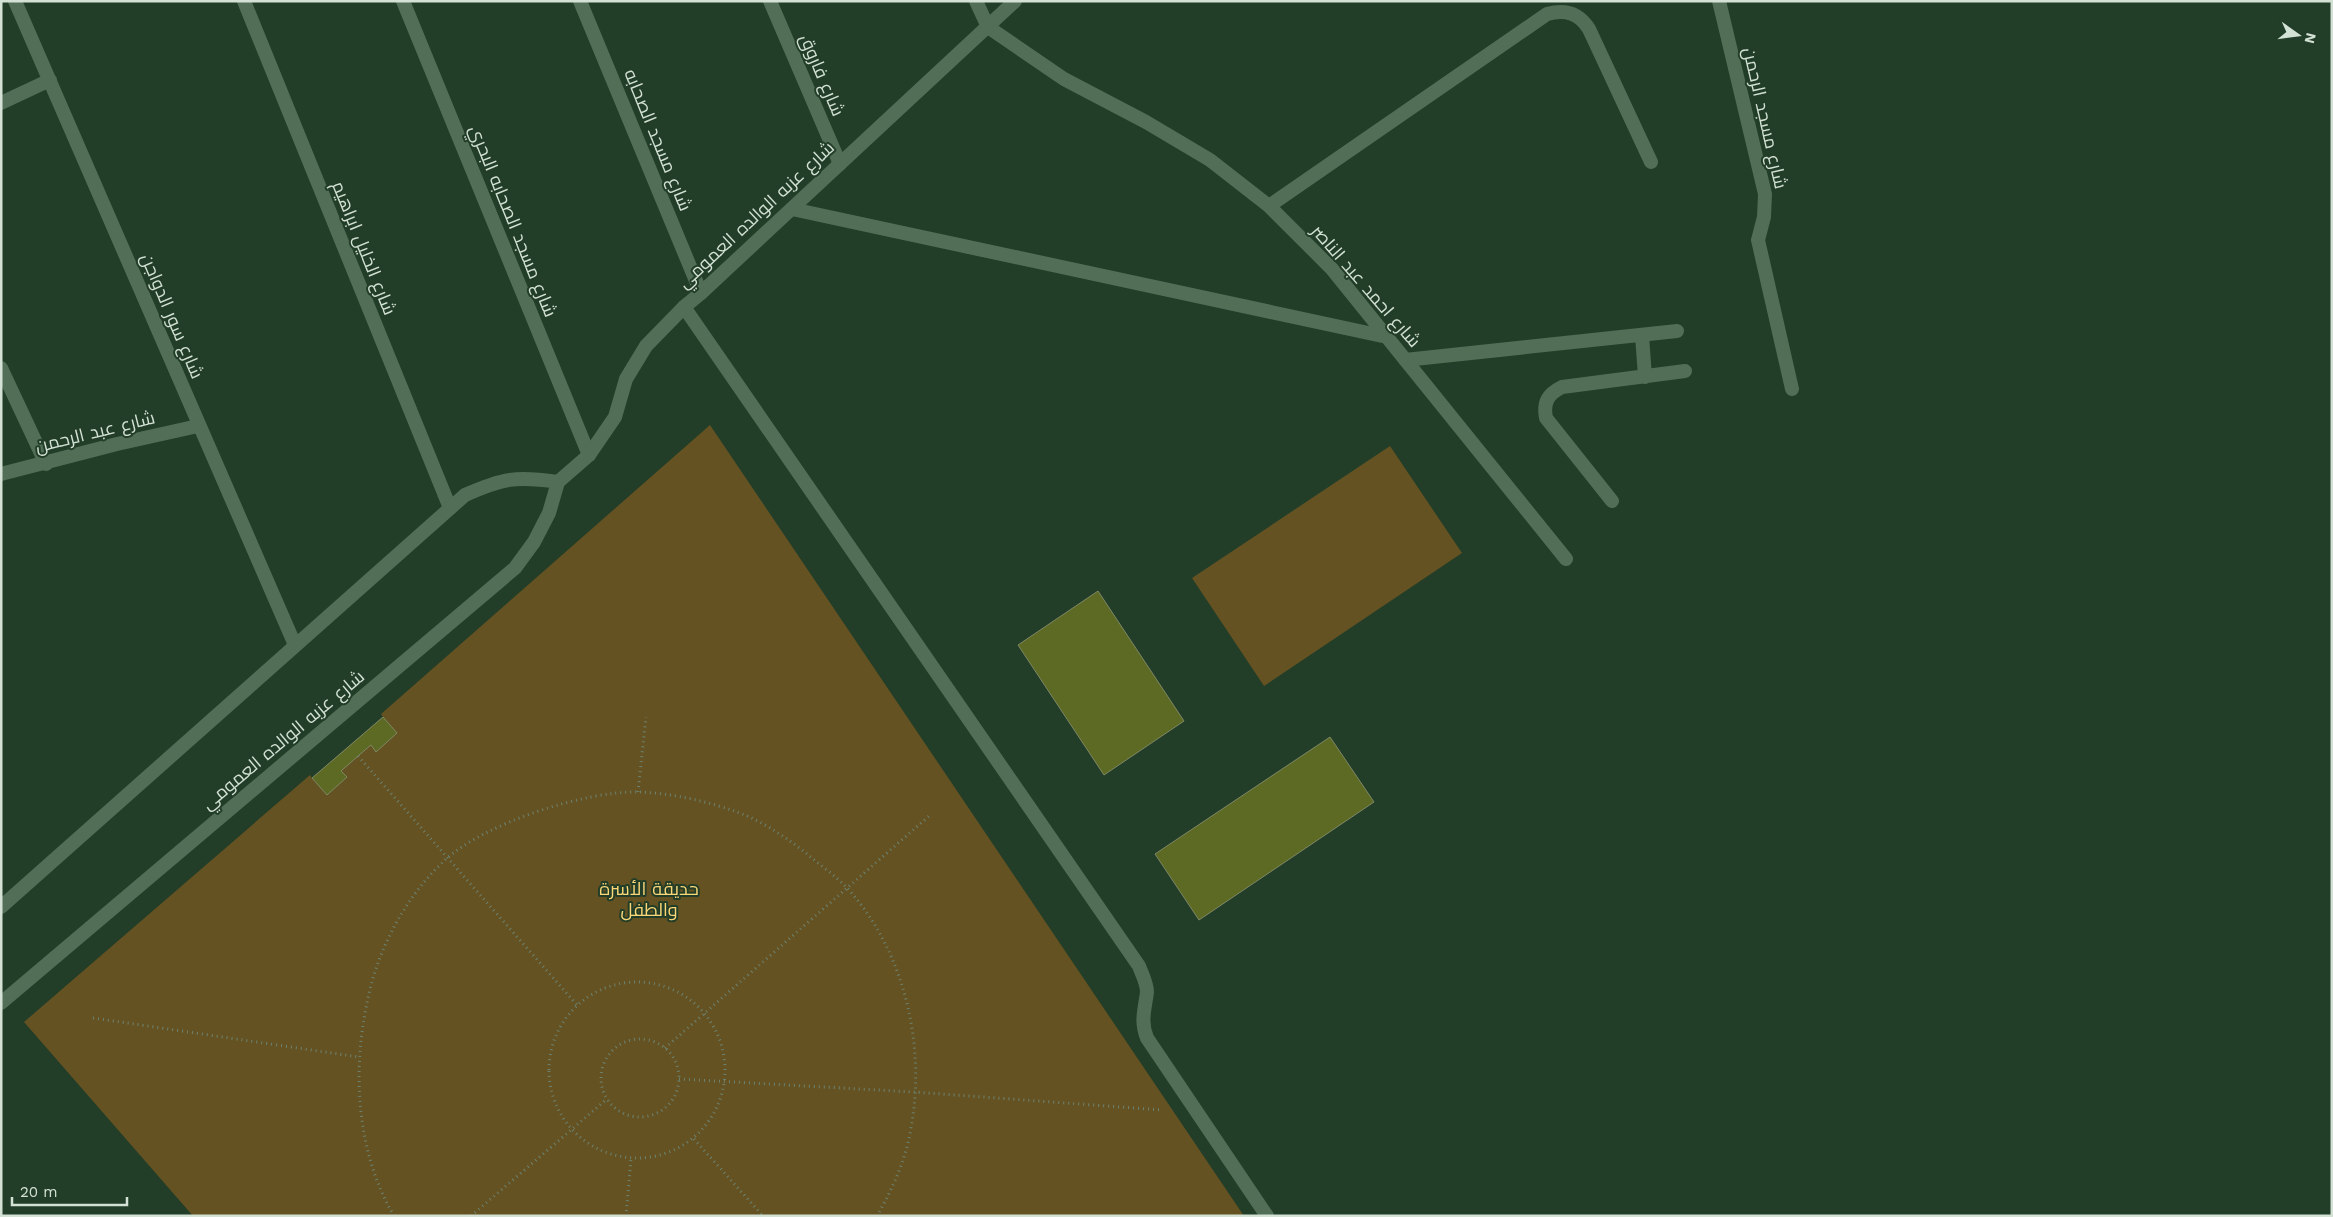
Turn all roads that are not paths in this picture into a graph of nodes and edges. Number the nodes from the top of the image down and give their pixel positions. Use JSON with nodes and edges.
{"nodes":[{"id":1,"x":15,"y":1,"type":"edge"},
{"id":2,"x":244,"y":1,"type":"edge"},
{"id":3,"x":403,"y":1,"type":"edge"},
{"id":4,"x":580,"y":1,"type":"edge"},
{"id":5,"x":770,"y":1,"type":"edge"},
{"id":6,"x":976,"y":1,"type":"edge"},
{"id":7,"x":1015,"y":1,"type":"edge"},
{"id":8,"x":1719,"y":1,"type":"edge"},
{"id":9,"x":988,"y":27,"type":"junction"},
{"id":10,"x":50,"y":80,"type":"junction"},
{"id":11,"x":1,"y":103,"type":"edge"},
{"id":12,"x":1651,"y":162,"type":"dead end"},
{"id":13,"x":840,"y":164,"type":"junction"},
{"id":14,"x":1269,"y":206,"type":"junction"},
{"id":15,"x":792,"y":209,"type":"junction"},
{"id":16,"x":701,"y":293,"type":"junction"},
{"id":17,"x":684,"y":307,"type":"junction"},
{"id":18,"x":1677,"y":331,"type":"dead end"},
{"id":19,"x":1642,"y":335,"type":"junction"},
{"id":20,"x":1387,"y":337,"type":"junction"},
{"id":21,"x":1405,"y":360,"type":"junction"},
{"id":22,"x":1,"y":368,"type":"edge"},
{"id":23,"x":1685,"y":371,"type":"dead end"},
{"id":24,"x":1645,"y":376,"type":"junction"},
{"id":25,"x":1792,"y":389,"type":"dead end"},
{"id":26,"x":198,"y":426,"type":"junction"},
{"id":27,"x":589,"y":455,"type":"junction"},
{"id":28,"x":46,"y":464,"type":"junction"},
{"id":29,"x":1,"y":474,"type":"edge"},
{"id":30,"x":558,"y":482,"type":"junction"},
{"id":31,"x":1612,"y":501,"type":"dead end"},
{"id":32,"x":450,"y":508,"type":"junction"},
{"id":33,"x":1566,"y":559,"type":"dead end"},
{"id":34,"x":295,"y":646,"type":"junction"},
{"id":35,"x":1,"y":906,"type":"edge"},
{"id":36,"x":1,"y":1003,"type":"edge"},
{"id":37,"x":1267,"y":1216,"type":"edge"}],
"edges":[{"from":1,"to":10,"type":"street","name":"شارع سور الدواجن"},
{"from":2,"to":32,"type":"street","name":"شارع الخليل ابراهيم"},
{"from":3,"to":27,"type":"street","name":"شارع مسجد الصحابه البحري"},
{"from":4,"to":16,"type":"street","name":"شارع مسجد الصحابه"},
{"from":5,"to":13,"type":"street","name":"شارع فاروق"},
{"from":6,"to":9,"type":"street"},
{"from":7,"to":9,"type":"street","name":"شارع عزبه الوالده العمومي"},
{"from":8,"to":25,"type":"street","name":"شارع مسجد الرحمن"},
{"from":9,"to":13,"type":"street","name":"شارع عزبه الوالده العمومي"},
{"from":9,"to":14,"type":"street","name":"شارع احمد عبد الناصر"},
{"from":10,"to":11,"type":"street"},
{"from":10,"to":26,"type":"street","name":"شارع سور الدواجن"},
{"from":12,"to":14,"type":"street"},
{"from":13,"to":15,"type":"street","name":"شارع عزبه الوالده العمومي"},
{"from":14,"to":20,"type":"street","name":"شارع احمد عبد الناصر"},
{"from":15,"to":16,"type":"street","name":"شارع عزبه الوالده العمومي"},
{"from":15,"to":20,"type":"street"},
{"from":16,"to":17,"type":"street","name":"شارع عزبه الوالده العمومي"},
{"from":17,"to":27,"type":"street","name":"شارع عزبه الوالده العمومي"},
{"from":17,"to":37,"type":"street"},
{"from":18,"to":19,"type":"street"},
{"from":19,"to":21,"type":"street"},
{"from":19,"to":24,"type":"street"},
{"from":20,"to":21,"type":"street","name":"شارع احمد عبد الناصر"},
{"from":21,"to":33,"type":"street","name":"شارع احمد عبد الناصر"},
{"from":22,"to":28,"type":"street"},
{"from":23,"to":24,"type":"street"},
{"from":24,"to":31,"type":"street"},
{"from":26,"to":28,"type":"street","name":"شارع عبد الرحمن"},
{"from":26,"to":34,"type":"street","name":"شارع سور الدواجن"},
{"from":27,"to":30,"type":"street","name":"شارع عزبه الوالده العمومي"},
{"from":28,"to":29,"type":"street","name":"شارع عبد الرحمن"},
{"from":30,"to":32,"type":"street"},
{"from":30,"to":36,"type":"street","name":"شارع عزبه الوالده العمومي"},
{"from":32,"to":34,"type":"street"},
{"from":34,"to":35,"type":"street"}]}
